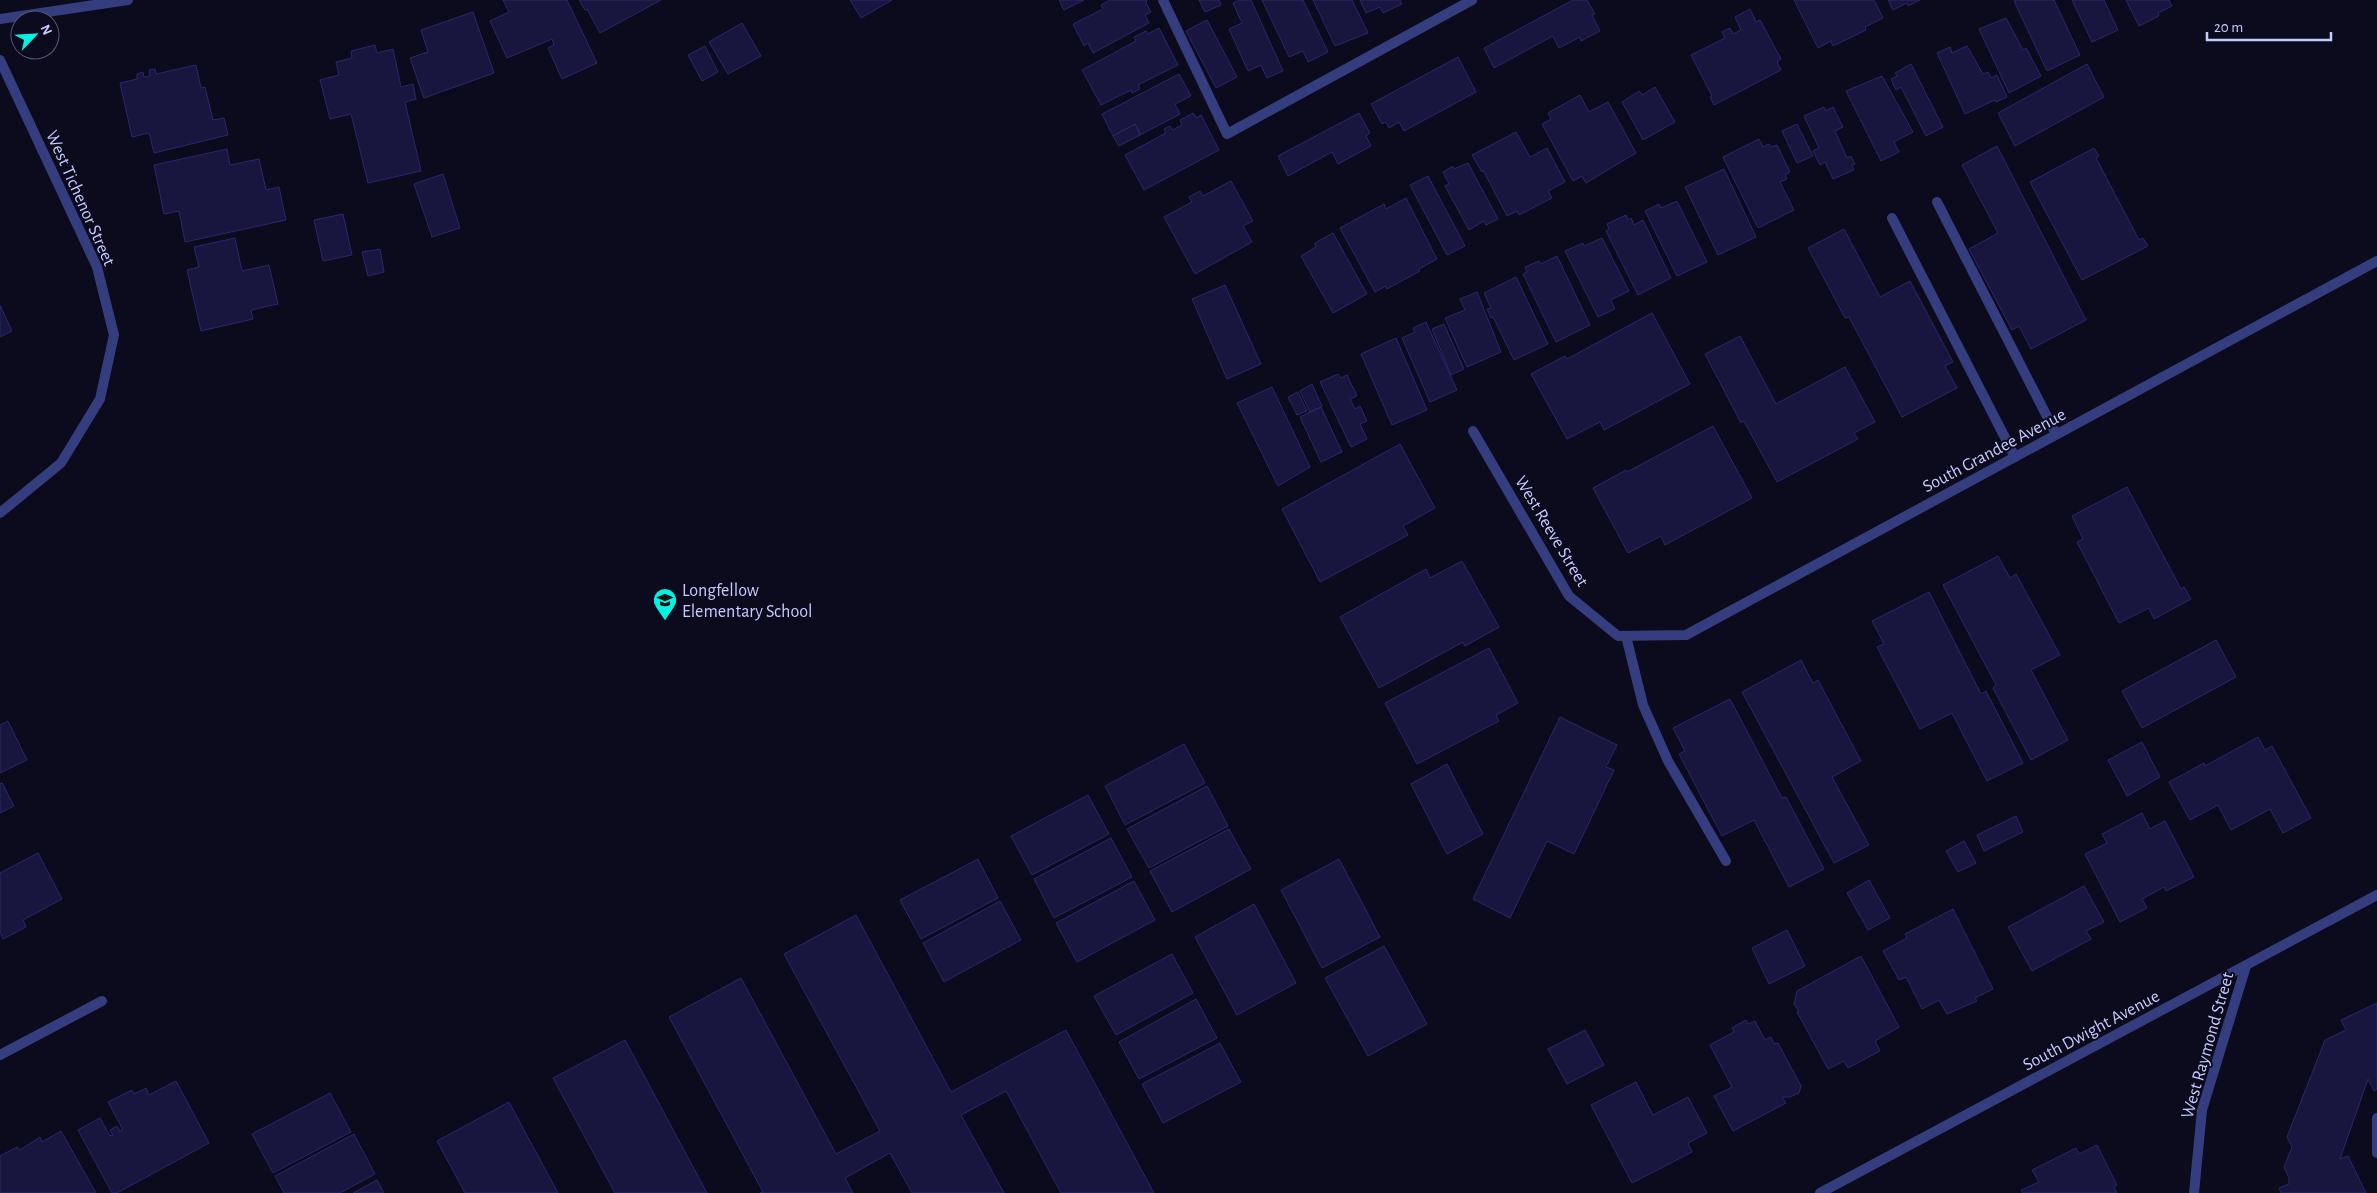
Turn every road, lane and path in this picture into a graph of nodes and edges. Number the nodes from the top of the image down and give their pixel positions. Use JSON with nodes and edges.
{"nodes":[{"id":1,"x":128,"y":0,"type":"edge"},
{"id":2,"x":1163,"y":0,"type":"edge"},
{"id":3,"x":1472,"y":0,"type":"edge"},
{"id":4,"x":0,"y":19,"type":"edge"},
{"id":5,"x":0,"y":60,"type":"edge"},
{"id":6,"x":1936,"y":202,"type":"dead end"},
{"id":7,"x":1892,"y":218,"type":"dead end"},
{"id":8,"x":2377,"y":261,"type":"edge"},
{"id":9,"x":1473,"y":430,"type":"dead end"},
{"id":10,"x":2056,"y":434,"type":"junction"},
{"id":11,"x":2015,"y":457,"type":"junction"},
{"id":12,"x":0,"y":513,"type":"edge"},
{"id":13,"x":1622,"y":636,"type":"junction"},
{"id":14,"x":1726,"y":860,"type":"dead end"},
{"id":15,"x":2377,"y":895,"type":"edge"},
{"id":16,"x":2246,"y":966,"type":"junction"},
{"id":17,"x":102,"y":1001,"type":"dead end"},
{"id":18,"x":0,"y":1055,"type":"edge"},
{"id":19,"x":2377,"y":1118,"type":"edge"},
{"id":20,"x":2377,"y":1153,"type":"edge"},
{"id":21,"x":1820,"y":1193,"type":"edge"},
{"id":22,"x":2194,"y":1193,"type":"edge"}],
"edges":[{"from":1,"to":4,"type":"street"},
{"from":2,"to":3,"type":"street"},
{"from":5,"to":12,"type":"street","name":"West Tichenor Street"},
{"from":6,"to":10,"type":"street"},
{"from":7,"to":11,"type":"street"},
{"from":8,"to":10,"type":"street","name":"South Grandee Avenue"},
{"from":9,"to":13,"type":"street","name":"West Reeve Street"},
{"from":10,"to":11,"type":"street","name":"South Grandee Avenue"},
{"from":11,"to":13,"type":"street","name":"South Grandee Avenue"},
{"from":13,"to":14,"type":"street"},
{"from":15,"to":16,"type":"street","name":"South Dwight Avenue"},
{"from":16,"to":21,"type":"street","name":"South Dwight Avenue"},
{"from":16,"to":22,"type":"street","name":"West Raymond Street"},
{"from":17,"to":18,"type":"street"},
{"from":19,"to":20,"type":"street"}]}
